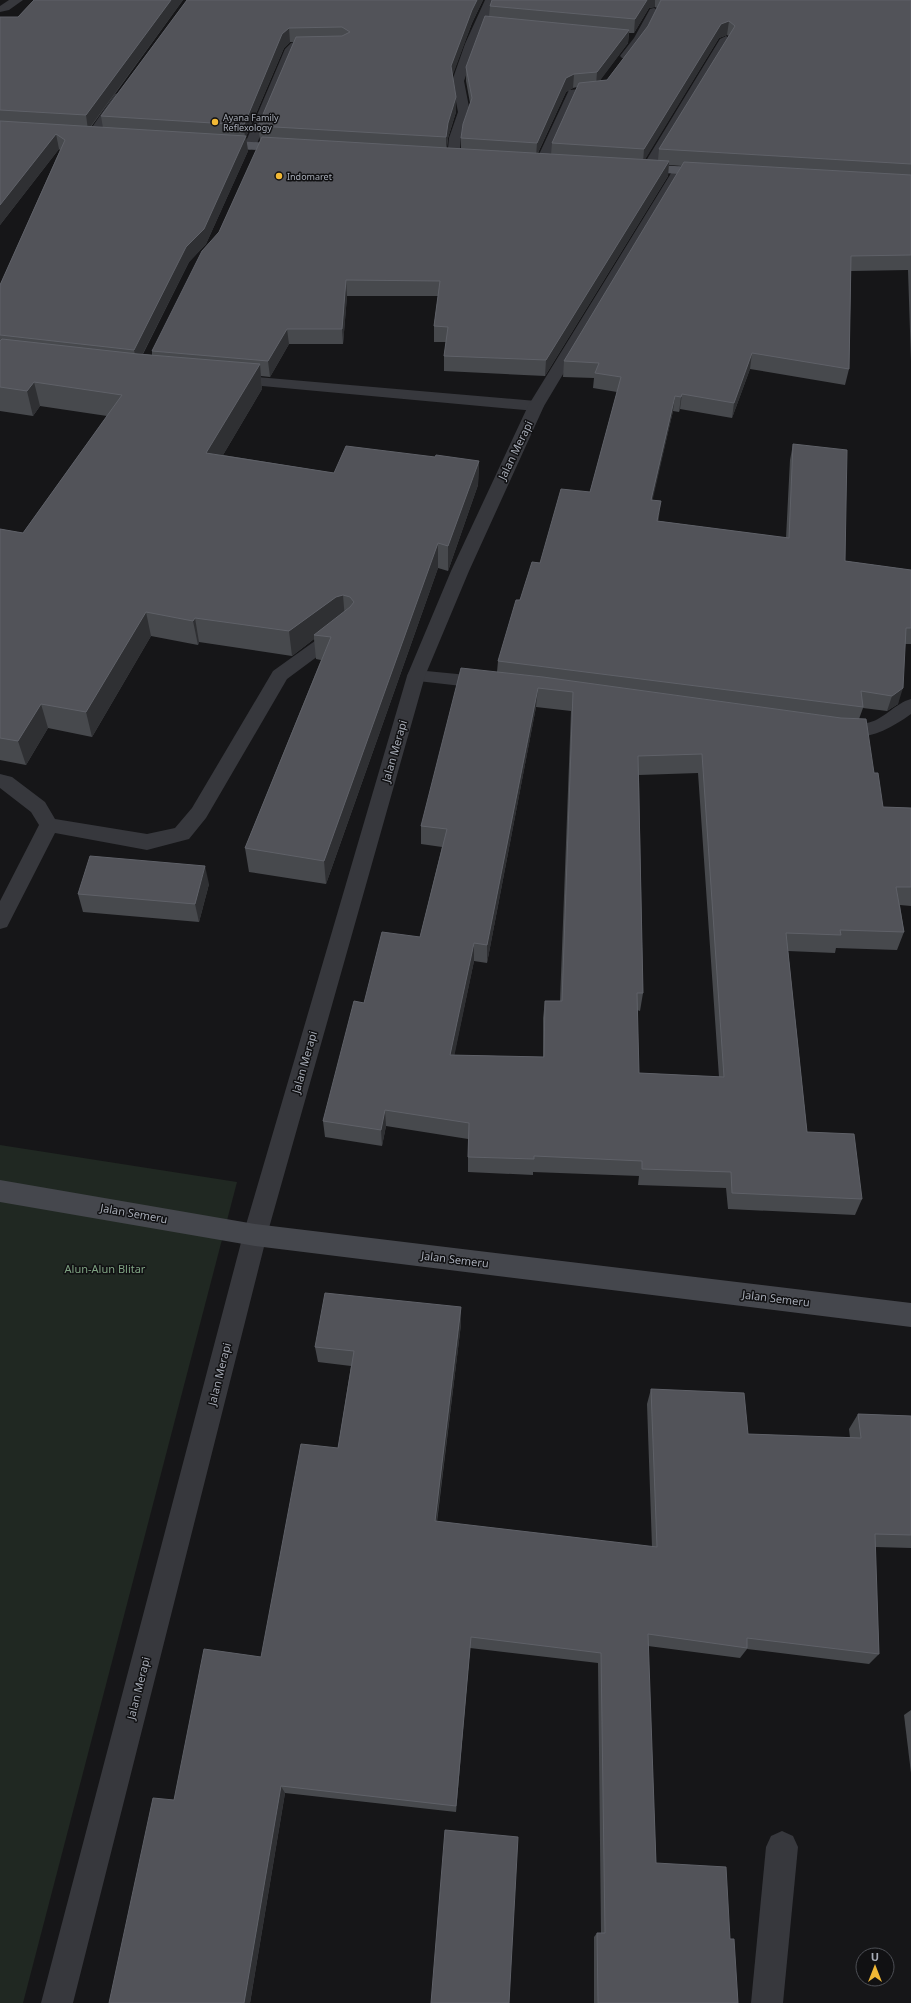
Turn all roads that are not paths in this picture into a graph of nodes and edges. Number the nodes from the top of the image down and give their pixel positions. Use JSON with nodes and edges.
{"nodes":[{"id":1,"x":17,"y":0,"type":"edge"},
{"id":2,"x":491,"y":0,"type":"edge"},
{"id":3,"x":0,"y":9,"type":"edge"},
{"id":4,"x":654,"y":11,"type":"edge"},
{"id":5,"x":480,"y":24,"type":"junction"},
{"id":6,"x":495,"y":26,"type":"edge"},
{"id":7,"x":623,"y":38,"type":"edge"},
{"id":8,"x":726,"y":38,"type":"edge"},
{"id":9,"x":639,"y":40,"type":"junction"},
{"id":10,"x":328,"y":45,"type":"edge"},
{"id":11,"x":620,"y":65,"type":"edge"},
{"id":12,"x":610,"y":77,"type":"edge"},
{"id":13,"x":125,"y":89,"type":"edge"},
{"id":14,"x":77,"y":135,"type":"edge"},
{"id":15,"x":92,"y":136,"type":"junction"},
{"id":16,"x":108,"y":137,"type":"edge"},
{"id":17,"x":202,"y":143,"type":"edge"},
{"id":18,"x":254,"y":146,"type":"junction"},
{"id":19,"x":297,"y":149,"type":"edge"},
{"id":20,"x":437,"y":157,"type":"edge"},
{"id":21,"x":453,"y":158,"type":"junction"},
{"id":22,"x":468,"y":158,"type":"edge"},
{"id":23,"x":252,"y":161,"type":"edge"},
{"id":24,"x":526,"y":162,"type":"edge"},
{"id":25,"x":541,"y":163,"type":"junction"},
{"id":26,"x":556,"y":164,"type":"edge"},
{"id":27,"x":624,"y":167,"type":"edge"},
{"id":28,"x":647,"y":168,"type":"junction"},
{"id":29,"x":679,"y":170,"type":"junction"},
{"id":30,"x":725,"y":173,"type":"edge"},
{"id":31,"x":222,"y":379,"type":"edge"},
{"id":32,"x":536,"y":406,"type":"junction"},
{"id":33,"x":345,"y":627,"type":"edge"},
{"id":34,"x":416,"y":676,"type":"junction"},
{"id":35,"x":505,"y":685,"type":"edge"},
{"id":36,"x":911,"y":705,"type":"edge"},
{"id":37,"x":821,"y":726,"type":"edge"},
{"id":38,"x":0,"y":780,"type":"edge"},
{"id":39,"x":48,"y":825,"type":"junction"},
{"id":40,"x":0,"y":921,"type":"edge"},
{"id":41,"x":0,"y":1191,"type":"edge"},
{"id":42,"x":255,"y":1234,"type":"junction"},
{"id":43,"x":911,"y":1315,"type":"edge"},
{"id":44,"x":782,"y":1847,"type":"dead end"},
{"id":45,"x":57,"y":2003,"type":"edge"},
{"id":46,"x":767,"y":2003,"type":"edge"}],
"edges":[{"from":1,"to":3,"type":"street"},
{"from":2,"to":5,"type":"street"},
{"from":4,"to":9,"type":"street"},
{"from":5,"to":6,"type":"street"},
{"from":5,"to":21,"type":"street"},
{"from":7,"to":9,"type":"street"},
{"from":8,"to":28,"type":"street"},
{"from":9,"to":11,"type":"street"},
{"from":10,"to":18,"type":"street"},
{"from":12,"to":25,"type":"street"},
{"from":13,"to":15,"type":"street"},
{"from":14,"to":15,"type":"main road"},
{"from":15,"to":16,"type":"main road"},
{"from":17,"to":18,"type":"main road"},
{"from":18,"to":19,"type":"main road"},
{"from":18,"to":23,"type":"street"},
{"from":20,"to":21,"type":"main road"},
{"from":21,"to":22,"type":"main road"},
{"from":24,"to":25,"type":"main road"},
{"from":25,"to":26,"type":"main road"},
{"from":27,"to":28,"type":"main road"},
{"from":28,"to":29,"type":"main road"},
{"from":29,"to":30,"type":"main road"},
{"from":29,"to":32,"type":"street","name":"Jalan Merapi"},
{"from":31,"to":32,"type":"street"},
{"from":32,"to":34,"type":"street","name":"Jalan Merapi"},
{"from":33,"to":39,"type":"street"},
{"from":34,"to":35,"type":"street"},
{"from":34,"to":42,"type":"street","name":"Jalan Merapi"},
{"from":36,"to":37,"type":"street"},
{"from":38,"to":39,"type":"street"},
{"from":39,"to":40,"type":"street"},
{"from":41,"to":42,"type":"main road","name":"Jalan Semeru"},
{"from":42,"to":43,"type":"main road","name":"Jalan Semeru"},
{"from":42,"to":45,"type":"street","name":"Jalan Merapi"},
{"from":44,"to":46,"type":"street"}]}
